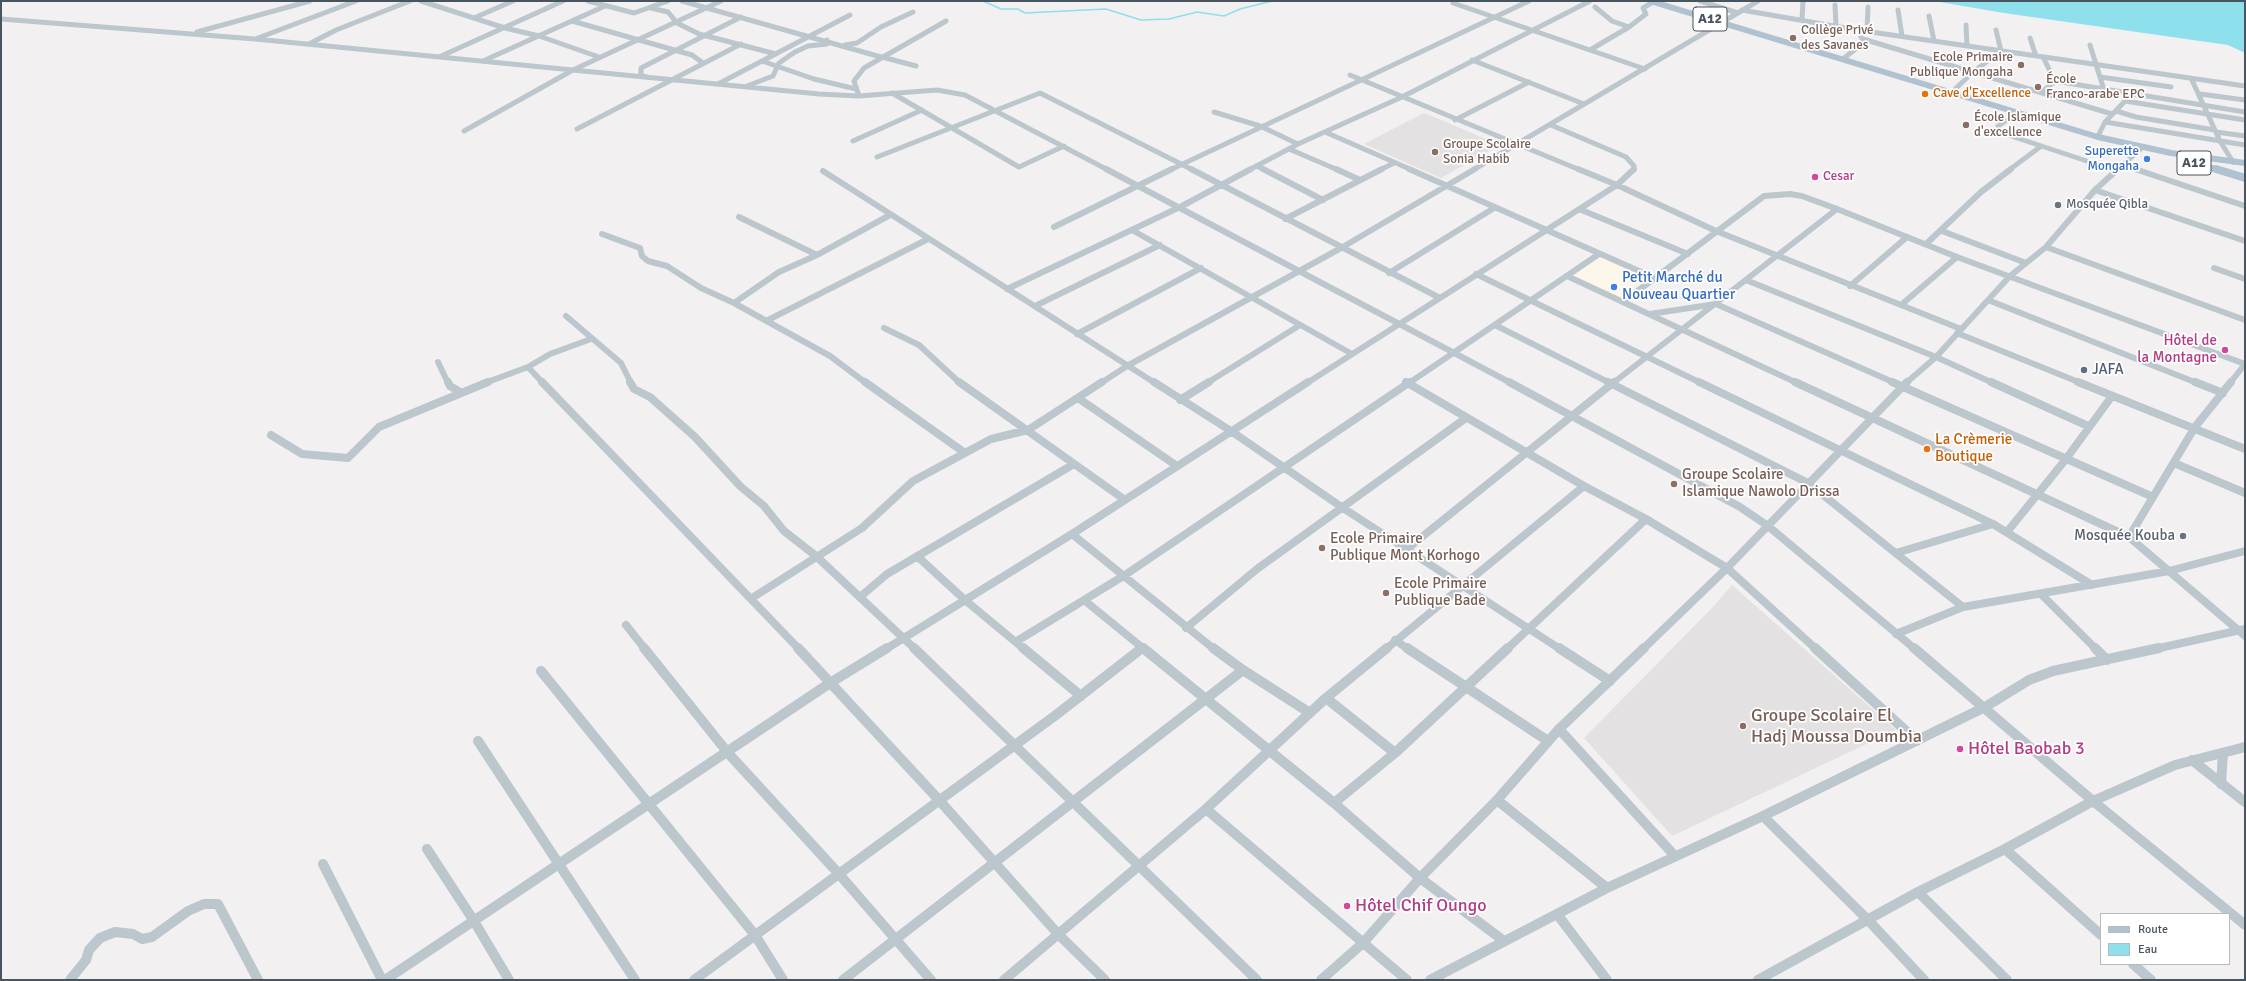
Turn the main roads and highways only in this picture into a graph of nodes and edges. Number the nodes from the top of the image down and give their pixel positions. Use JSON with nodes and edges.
{"nodes":[{"id":1,"x":1651,"y":1,"type":"edge"},
{"id":2,"x":1770,"y":37,"type":"junction"},
{"id":3,"x":1952,"y":92,"type":"junction"},
{"id":4,"x":2142,"y":146,"type":"junction"},
{"id":5,"x":2245,"y":160,"type":"edge"},
{"id":6,"x":2232,"y":161,"type":"junction"},
{"id":7,"x":2206,"y":163,"type":"junction"},
{"id":8,"x":2245,"y":164,"type":"edge"},
{"id":9,"x":2245,"y":178,"type":"edge"}],
"edges":[{"from":1,"to":2,"type":"main road","number":"A12"},
{"from":2,"to":3,"type":"main road","number":"A12"},
{"from":2,"to":3,"type":"main road","number":"A12"},
{"from":3,"to":4,"type":"main road","number":"A12"},
{"from":3,"to":4,"type":"main road","number":"A12"},
{"from":4,"to":6,"type":"main road","number":"A12"},
{"from":4,"to":7,"type":"main road","number":"A12"},
{"from":5,"to":6,"type":"main road","number":"A12"},
{"from":6,"to":7,"type":"main road","number":"A12"},
{"from":6,"to":8,"type":"main road","number":"A12"},
{"from":7,"to":9,"type":"main road","number":"A12"}]}
